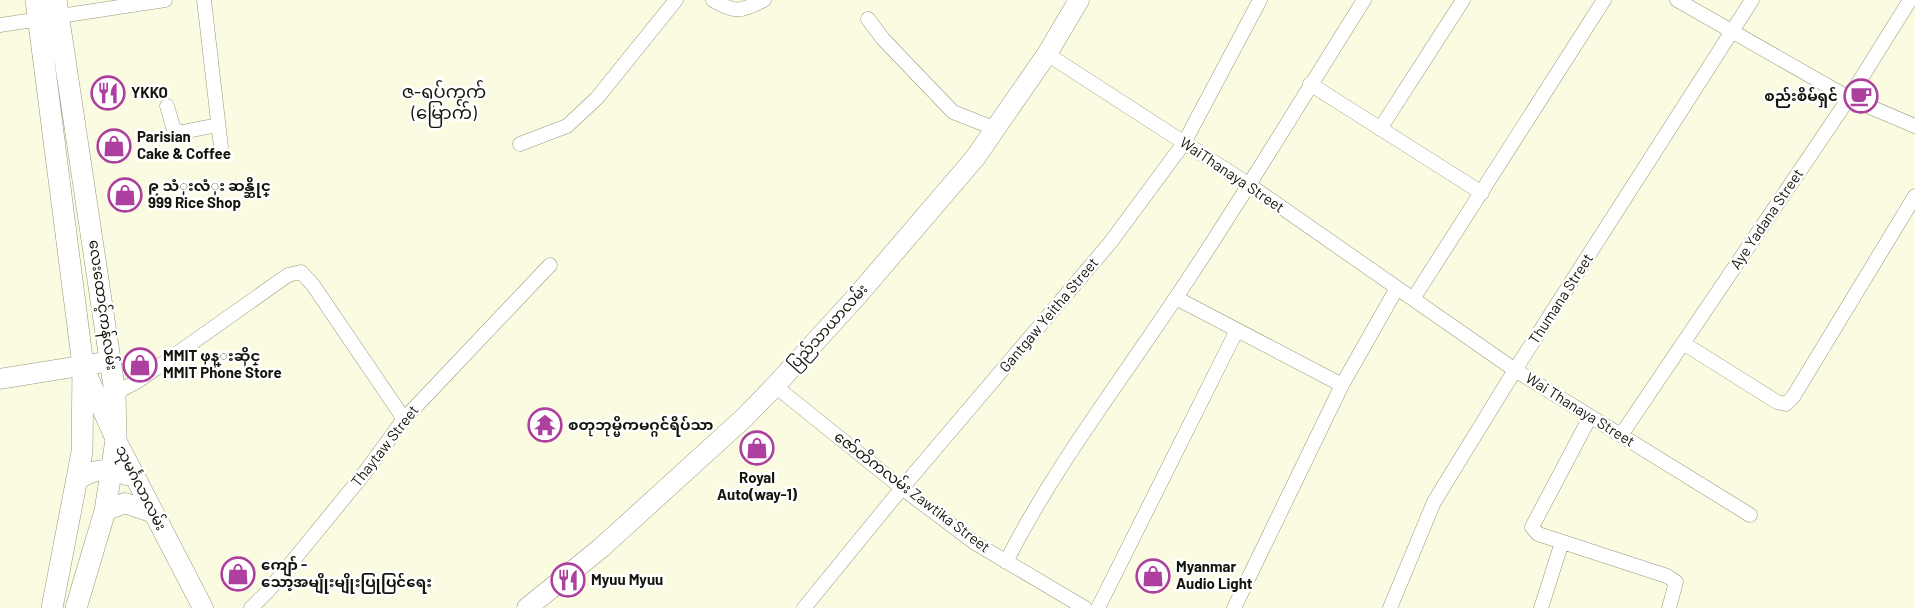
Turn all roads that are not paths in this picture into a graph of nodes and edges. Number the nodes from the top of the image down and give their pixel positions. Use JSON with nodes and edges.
{"nodes":[{"id":1,"x":165,"y":0,"type":"edge"},
{"id":2,"x":204,"y":0,"type":"edge"},
{"id":3,"x":676,"y":0,"type":"edge"},
{"id":4,"x":713,"y":0,"type":"edge"},
{"id":5,"x":764,"y":0,"type":"edge"},
{"id":6,"x":1079,"y":0,"type":"edge"},
{"id":7,"x":1260,"y":0,"type":"edge"},
{"id":8,"x":1364,"y":0,"type":"edge"},
{"id":9,"x":1463,"y":0,"type":"edge"},
{"id":10,"x":1604,"y":0,"type":"edge"},
{"id":11,"x":1677,"y":0,"type":"edge"},
{"id":12,"x":1752,"y":0,"type":"edge"},
{"id":13,"x":1910,"y":0,"type":"edge"},
{"id":14,"x":666,"y":6,"type":"edge"},
{"id":15,"x":48,"y":9,"type":"edge"},
{"id":16,"x":868,"y":19,"type":"dead end"},
{"id":17,"x":0,"y":25,"type":"edge"},
{"id":18,"x":1732,"y":32,"type":"junction"},
{"id":19,"x":1047,"y":54,"type":"junction"},
{"id":20,"x":1310,"y":84,"type":"junction"},
{"id":21,"x":1849,"y":98,"type":"junction"},
{"id":22,"x":167,"y":106,"type":"dead end"},
{"id":23,"x":75,"y":118,"type":"junction"},
{"id":24,"x":53,"y":122,"type":"junction"},
{"id":25,"x":218,"y":126,"type":"junction"},
{"id":26,"x":1915,"y":126,"type":"edge"},
{"id":27,"x":996,"y":129,"type":"junction"},
{"id":28,"x":1380,"y":129,"type":"junction"},
{"id":29,"x":1184,"y":143,"type":"junction"},
{"id":30,"x":520,"y":144,"type":"dead end"},
{"id":31,"x":221,"y":147,"type":"dead end"},
{"id":32,"x":1248,"y":184,"type":"junction"},
{"id":33,"x":1482,"y":193,"type":"junction"},
{"id":34,"x":1915,"y":196,"type":"edge"},
{"id":35,"x":550,"y":265,"type":"dead end"},
{"id":36,"x":1397,"y":288,"type":"junction"},
{"id":37,"x":1176,"y":298,"type":"junction"},
{"id":38,"x":1413,"y":299,"type":"junction"},
{"id":39,"x":1237,"y":330,"type":"junction"},
{"id":40,"x":1683,"y":343,"type":"junction"},
{"id":41,"x":111,"y":361,"type":"junction"},
{"id":42,"x":83,"y":366,"type":"junction"},
{"id":43,"x":1515,"y":370,"type":"junction"},
{"id":44,"x":0,"y":379,"type":"edge"},
{"id":45,"x":1342,"y":385,"type":"junction"},
{"id":46,"x":775,"y":386,"type":"junction"},
{"id":47,"x":116,"y":393,"type":"junction"},
{"id":48,"x":1590,"y":417,"type":"junction"},
{"id":49,"x":404,"y":419,"type":"junction"},
{"id":50,"x":1621,"y":435,"type":"junction"},
{"id":51,"x":116,"y":440,"type":"junction"},
{"id":52,"x":112,"y":470,"type":"junction"},
{"id":53,"x":77,"y":480,"type":"junction"},
{"id":54,"x":138,"y":483,"type":"junction"},
{"id":55,"x":902,"y":488,"type":"junction"},
{"id":56,"x":105,"y":511,"type":"junction"},
{"id":57,"x":154,"y":513,"type":"junction"},
{"id":58,"x":1750,"y":515,"type":"dead end"},
{"id":59,"x":1562,"y":542,"type":"junction"},
{"id":60,"x":1006,"y":562,"type":"junction"},
{"id":61,"x":52,"y":608,"type":"edge"},
{"id":62,"x":76,"y":608,"type":"edge"},
{"id":63,"x":203,"y":608,"type":"edge"},
{"id":64,"x":251,"y":608,"type":"edge"},
{"id":65,"x":527,"y":608,"type":"edge"},
{"id":66,"x":804,"y":608,"type":"edge"},
{"id":67,"x":1085,"y":608,"type":"edge"},
{"id":68,"x":1098,"y":608,"type":"edge"},
{"id":69,"x":1234,"y":608,"type":"edge"},
{"id":70,"x":1390,"y":608,"type":"edge"},
{"id":71,"x":1541,"y":608,"type":"edge"},
{"id":72,"x":1669,"y":608,"type":"edge"}],
"edges":[{"from":1,"to":15,"type":"street"},
{"from":2,"to":25,"type":"street"},
{"from":3,"to":14,"type":"street"},
{"from":4,"to":5,"type":"street"},
{"from":6,"to":19,"type":"street","name":"ပြည်သာယာလမ်း"},
{"from":7,"to":29,"type":"street","name":"Gantgaw Yeitha Street"},
{"from":8,"to":20,"type":"street"},
{"from":9,"to":28,"type":"street"},
{"from":10,"to":33,"type":"street"},
{"from":11,"to":18,"type":"street"},
{"from":12,"to":18,"type":"street","name":"Thumana Street"},
{"from":13,"to":21,"type":"street","name":"Aye Yadana Street"},
{"from":14,"to":30,"type":"street"},
{"from":15,"to":17,"type":"street"},
{"from":15,"to":23,"type":"main road","name":"လေးထောင့်ကန်လမ်း"},
{"from":15,"to":24,"type":"main road","name":"လေးထောင့်ကန်လမ်း"},
{"from":16,"to":27,"type":"street"},
{"from":18,"to":21,"type":"street"},
{"from":18,"to":43,"type":"street","name":"Thumana Street"},
{"from":19,"to":27,"type":"street","name":"ပြည်သာယာလမ်း"},
{"from":19,"to":29,"type":"street","name":"WaiThanaya Street"},
{"from":20,"to":28,"type":"street"},
{"from":20,"to":32,"type":"street"},
{"from":21,"to":26,"type":"street"},
{"from":21,"to":40,"type":"street","name":"Aye Yadana Street"},
{"from":22,"to":25,"type":"street"},
{"from":23,"to":24,"type":"street"},
{"from":23,"to":41,"type":"main road","name":"လေးထောင့်ကန်လမ်း"},
{"from":24,"to":42,"type":"main road","name":"လေးထောင့်ကန်လမ်း"},
{"from":25,"to":31,"type":"street"},
{"from":27,"to":46,"type":"street","name":"ပြည်သာယာလမ်း"},
{"from":28,"to":33,"type":"street"},
{"from":29,"to":32,"type":"street","name":"WaiThanaya Street"},
{"from":29,"to":55,"type":"street","name":"Gantgaw Yeitha Street"},
{"from":32,"to":36,"type":"street","name":"WaiThanaya Street"},
{"from":32,"to":37,"type":"street"},
{"from":33,"to":38,"type":"street"},
{"from":34,"to":40,"type":"street"},
{"from":35,"to":49,"type":"street","name":"Thaytaw Street"},
{"from":36,"to":38,"type":"street","name":"WaiThanaya Street"},
{"from":36,"to":45,"type":"street"},
{"from":37,"to":39,"type":"street"},
{"from":37,"to":60,"type":"street"},
{"from":38,"to":43,"type":"street","name":"Wai Thanaya Street"},
{"from":39,"to":45,"type":"street"},
{"from":39,"to":68,"type":"street"},
{"from":40,"to":50,"type":"street","name":"Aye Yadana Street"},
{"from":41,"to":42,"type":"street"},
{"from":41,"to":47,"type":"main road","name":"လေးထောင့်ကန်လမ်း"},
{"from":42,"to":44,"type":"street"},
{"from":42,"to":51,"type":"street","name":"သုမင်္ဂလာလမ်း"},
{"from":42,"to":53,"type":"main road","name":"လေးထောင့်ကန်လမ်း"},
{"from":43,"to":48,"type":"street","name":"Wai Thanaya Street"},
{"from":43,"to":70,"type":"street","name":"Thumana Street"},
{"from":45,"to":69,"type":"street"},
{"from":46,"to":55,"type":"street","name":"ဇော်တိကလမ်း Zawtika Street"},
{"from":46,"to":65,"type":"street","name":"ပြည်သာယာလမ်း"},
{"from":47,"to":49,"type":"street"},
{"from":47,"to":51,"type":"main road","name":"လေးထောင့်ကန်လမ်း"},
{"from":48,"to":50,"type":"street","name":"Wai Thanaya Street"},
{"from":48,"to":59,"type":"street"},
{"from":49,"to":64,"type":"street","name":"Thaytaw Street"},
{"from":50,"to":58,"type":"street","name":"Wai Thanaya Street"},
{"from":51,"to":52,"type":"main road","name":"လေးထောင့်ကန်လမ်း"},
{"from":51,"to":54,"type":"street","name":"သုမင်္ဂလာလမ်း"},
{"from":52,"to":53,"type":"street"},
{"from":52,"to":54,"type":"street"},
{"from":52,"to":56,"type":"main road","name":"လေးထောင့်ကန်လမ်း"},
{"from":53,"to":61,"type":"main road","name":"လေးထောင့်ကန်လမ်း"},
{"from":54,"to":57,"type":"street","name":"သုမင်္ဂလာလမ်း"},
{"from":55,"to":60,"type":"street","name":"ဇော်တိကလမ်း Zawtika Street"},
{"from":55,"to":66,"type":"street","name":"Gantgaw Yeitha Street"},
{"from":56,"to":57,"type":"street"},
{"from":56,"to":62,"type":"main road","name":"လေးထောင့်ကန်လမ်း"},
{"from":57,"to":63,"type":"street","name":"သုမင်္ဂလာလမ်း"},
{"from":59,"to":71,"type":"street"},
{"from":59,"to":72,"type":"street"},
{"from":60,"to":67,"type":"street","name":"ဇော်တိကလမ်း Zawtika Street"}]}
